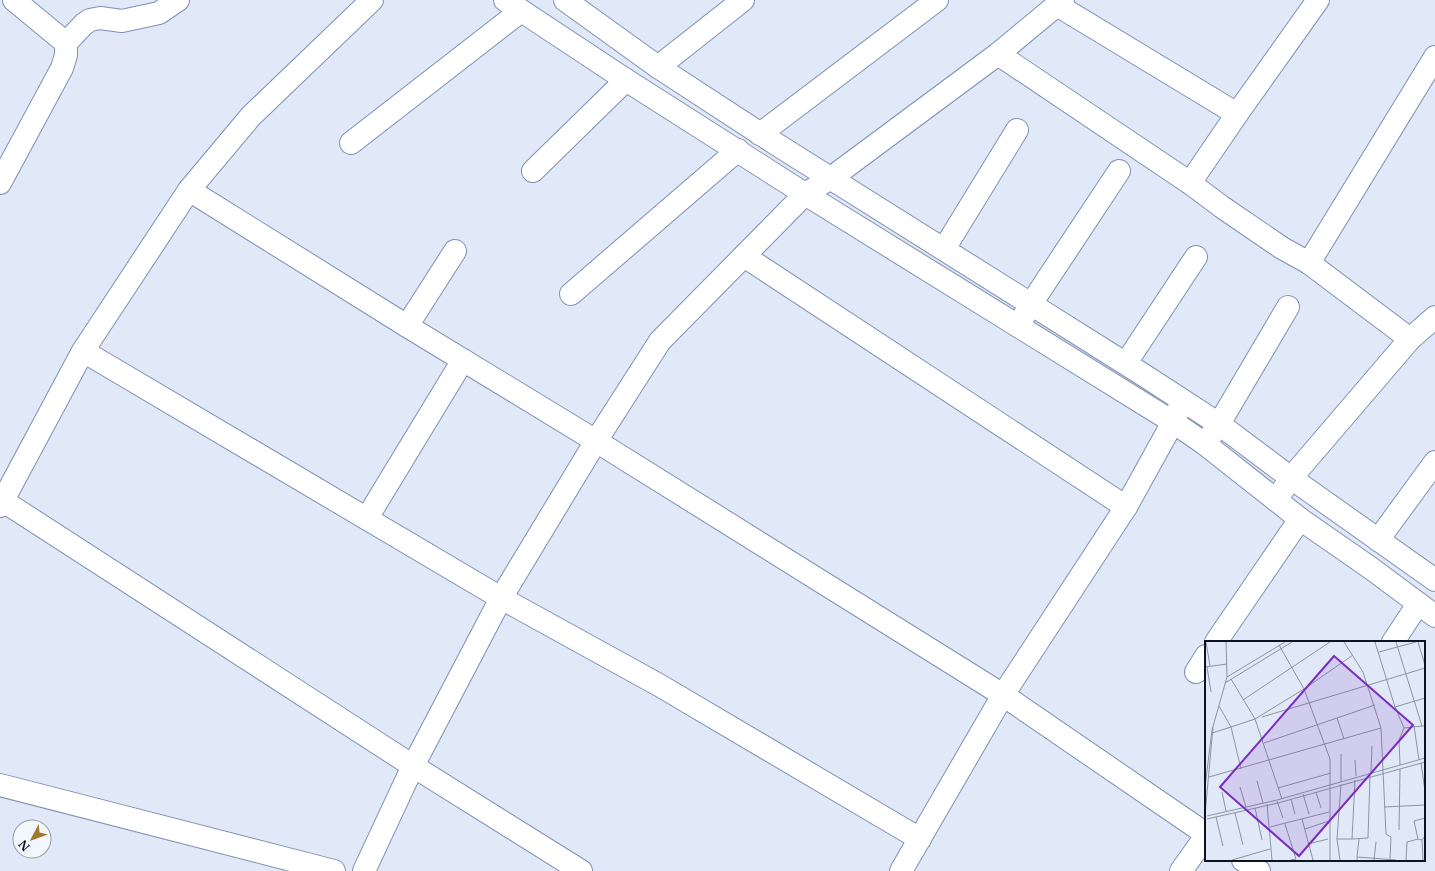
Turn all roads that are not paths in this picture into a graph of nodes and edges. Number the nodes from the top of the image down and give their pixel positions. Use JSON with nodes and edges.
{"nodes":[{"id":1,"x":14,"y":0,"type":"edge"},
{"id":2,"x":178,"y":0,"type":"edge"},
{"id":3,"x":372,"y":0,"type":"edge"},
{"id":4,"x":565,"y":0,"type":"edge"},
{"id":5,"x":743,"y":0,"type":"edge"},
{"id":6,"x":937,"y":0,"type":"edge"},
{"id":7,"x":1060,"y":2,"type":"edge"},
{"id":8,"x":1308,"y":4,"type":"edge"},
{"id":9,"x":513,"y":6,"type":"edge"},
{"id":10,"x":66,"y":43,"type":"junction"},
{"id":11,"x":998,"y":54,"type":"junction"},
{"id":12,"x":1435,"y":57,"type":"edge"},
{"id":13,"x":658,"y":66,"type":"junction"},
{"id":14,"x":626,"y":80,"type":"junction"},
{"id":15,"x":1237,"y":114,"type":"junction"},
{"id":16,"x":1017,"y":130,"type":"dead end"},
{"id":17,"x":760,"y":134,"type":"junction"},
{"id":18,"x":351,"y":143,"type":"dead end"},
{"id":19,"x":738,"y":150,"type":"junction"},
{"id":20,"x":533,"y":171,"type":"dead end"},
{"id":21,"x":1118,"y":172,"type":"dead end"},
{"id":22,"x":831,"y":178,"type":"junction"},
{"id":23,"x":0,"y":183,"type":"edge"},
{"id":24,"x":1190,"y":184,"type":"junction"},
{"id":25,"x":189,"y":190,"type":"junction"},
{"id":26,"x":805,"y":194,"type":"junction"},
{"id":27,"x":944,"y":249,"type":"junction"},
{"id":28,"x":455,"y":251,"type":"dead end"},
{"id":29,"x":744,"y":256,"type":"junction"},
{"id":30,"x":1196,"y":257,"type":"dead end"},
{"id":31,"x":1309,"y":263,"type":"junction"},
{"id":32,"x":571,"y":294,"type":"dead end"},
{"id":33,"x":1031,"y":304,"type":"junction"},
{"id":34,"x":1288,"y":308,"type":"dead end"},
{"id":35,"x":1435,"y":317,"type":"edge"},
{"id":36,"x":407,"y":326,"type":"junction"},
{"id":37,"x":1018,"y":326,"type":"junction"},
{"id":38,"x":1410,"y":338,"type":"junction"},
{"id":39,"x":83,"y":351,"type":"junction"},
{"id":40,"x":463,"y":360,"type":"junction"},
{"id":41,"x":1126,"y":363,"type":"junction"},
{"id":42,"x":1182,"y":400,"type":"junction"},
{"id":43,"x":1173,"y":422,"type":"junction"},
{"id":44,"x":1219,"y":424,"type":"junction"},
{"id":45,"x":596,"y":441,"type":"junction"},
{"id":46,"x":1205,"y":444,"type":"junction"},
{"id":47,"x":1435,"y":462,"type":"edge"},
{"id":48,"x":1291,"y":478,"type":"junction"},
{"id":49,"x":1276,"y":500,"type":"junction"},
{"id":50,"x":1,"y":502,"type":"edge"},
{"id":51,"x":1126,"y":507,"type":"junction"},
{"id":52,"x":367,"y":518,"type":"junction"},
{"id":53,"x":1300,"y":519,"type":"junction"},
{"id":54,"x":1378,"y":540,"type":"junction"},
{"id":55,"x":1435,"y":580,"type":"edge"},
{"id":56,"x":501,"y":598,"type":"junction"},
{"id":57,"x":1418,"y":604,"type":"junction"},
{"id":58,"x":1435,"y":616,"type":"edge"},
{"id":59,"x":1217,"y":641,"type":"edge"},
{"id":60,"x":1394,"y":641,"type":"edge"},
{"id":61,"x":1003,"y":695,"type":"junction"},
{"id":62,"x":413,"y":766,"type":"junction"},
{"id":63,"x":0,"y":785,"type":"edge"},
{"id":64,"x":1205,"y":834,"type":"edge"},
{"id":65,"x":1205,"y":836,"type":"edge"},
{"id":66,"x":920,"y":839,"type":"junction"},
{"id":67,"x":1245,"y":861,"type":"edge"},
{"id":68,"x":1267,"y":861,"type":"edge"},
{"id":69,"x":334,"y":871,"type":"edge"},
{"id":70,"x":364,"y":871,"type":"edge"},
{"id":71,"x":581,"y":871,"type":"edge"},
{"id":72,"x":901,"y":871,"type":"edge"},
{"id":73,"x":1181,"y":871,"type":"edge"},
{"id":74,"x":1260,"y":871,"type":"edge"}],
"edges":[{"from":1,"to":10,"type":"street"},
{"from":2,"to":10,"type":"street"},
{"from":3,"to":25,"type":"street"},
{"from":4,"to":13,"type":"street"},
{"from":5,"to":13,"type":"street"},
{"from":6,"to":17,"type":"street"},
{"from":7,"to":11,"type":"street"},
{"from":7,"to":15,"type":"street"},
{"from":8,"to":15,"type":"street"},
{"from":9,"to":14,"type":"street"},
{"from":9,"to":18,"type":"street"},
{"from":10,"to":23,"type":"street"},
{"from":11,"to":22,"type":"street"},
{"from":11,"to":24,"type":"street"},
{"from":12,"to":31,"type":"street"},
{"from":13,"to":17,"type":"street"},
{"from":14,"to":19,"type":"street"},
{"from":14,"to":20,"type":"street"},
{"from":15,"to":24,"type":"street"},
{"from":16,"to":27,"type":"street"},
{"from":17,"to":22,"type":"street"},
{"from":19,"to":26,"type":"street"},
{"from":19,"to":32,"type":"street"},
{"from":21,"to":33,"type":"street"},
{"from":22,"to":26,"type":"street"},
{"from":22,"to":27,"type":"street"},
{"from":24,"to":31,"type":"street"},
{"from":25,"to":36,"type":"street"},
{"from":25,"to":39,"type":"street"},
{"from":26,"to":29,"type":"street"},
{"from":26,"to":37,"type":"street"},
{"from":27,"to":33,"type":"street"},
{"from":28,"to":36,"type":"street"},
{"from":29,"to":45,"type":"street"},
{"from":29,"to":51,"type":"street"},
{"from":30,"to":41,"type":"street"},
{"from":31,"to":38,"type":"street"},
{"from":33,"to":37,"type":"street"},
{"from":33,"to":41,"type":"street"},
{"from":34,"to":44,"type":"street"},
{"from":35,"to":38,"type":"street"},
{"from":36,"to":40,"type":"street"},
{"from":37,"to":43,"type":"street"},
{"from":38,"to":48,"type":"street"},
{"from":39,"to":50,"type":"street"},
{"from":39,"to":52,"type":"street"},
{"from":40,"to":45,"type":"street"},
{"from":40,"to":52,"type":"street"},
{"from":41,"to":42,"type":"street"},
{"from":42,"to":43,"type":"street"},
{"from":42,"to":44,"type":"street"},
{"from":43,"to":46,"type":"street"},
{"from":43,"to":51,"type":"street"},
{"from":44,"to":46,"type":"street"},
{"from":44,"to":48,"type":"street"},
{"from":45,"to":56,"type":"street"},
{"from":45,"to":61,"type":"street"},
{"from":46,"to":49,"type":"street"},
{"from":47,"to":54,"type":"street"},
{"from":48,"to":49,"type":"street"},
{"from":48,"to":54,"type":"street"},
{"from":49,"to":53,"type":"street"},
{"from":50,"to":62,"type":"street"},
{"from":51,"to":61,"type":"street"},
{"from":52,"to":56,"type":"street"},
{"from":53,"to":57,"type":"street"},
{"from":53,"to":59,"type":"street"},
{"from":54,"to":55,"type":"street"},
{"from":56,"to":62,"type":"street"},
{"from":56,"to":66,"type":"street"},
{"from":57,"to":58,"type":"street"},
{"from":57,"to":60,"type":"street"},
{"from":61,"to":64,"type":"street"},
{"from":61,"to":66,"type":"street"},
{"from":62,"to":70,"type":"street"},
{"from":62,"to":71,"type":"street"},
{"from":63,"to":69,"type":"street"},
{"from":65,"to":73,"type":"street"},
{"from":66,"to":72,"type":"street"},
{"from":67,"to":74,"type":"street"},
{"from":68,"to":74,"type":"street"}]}
